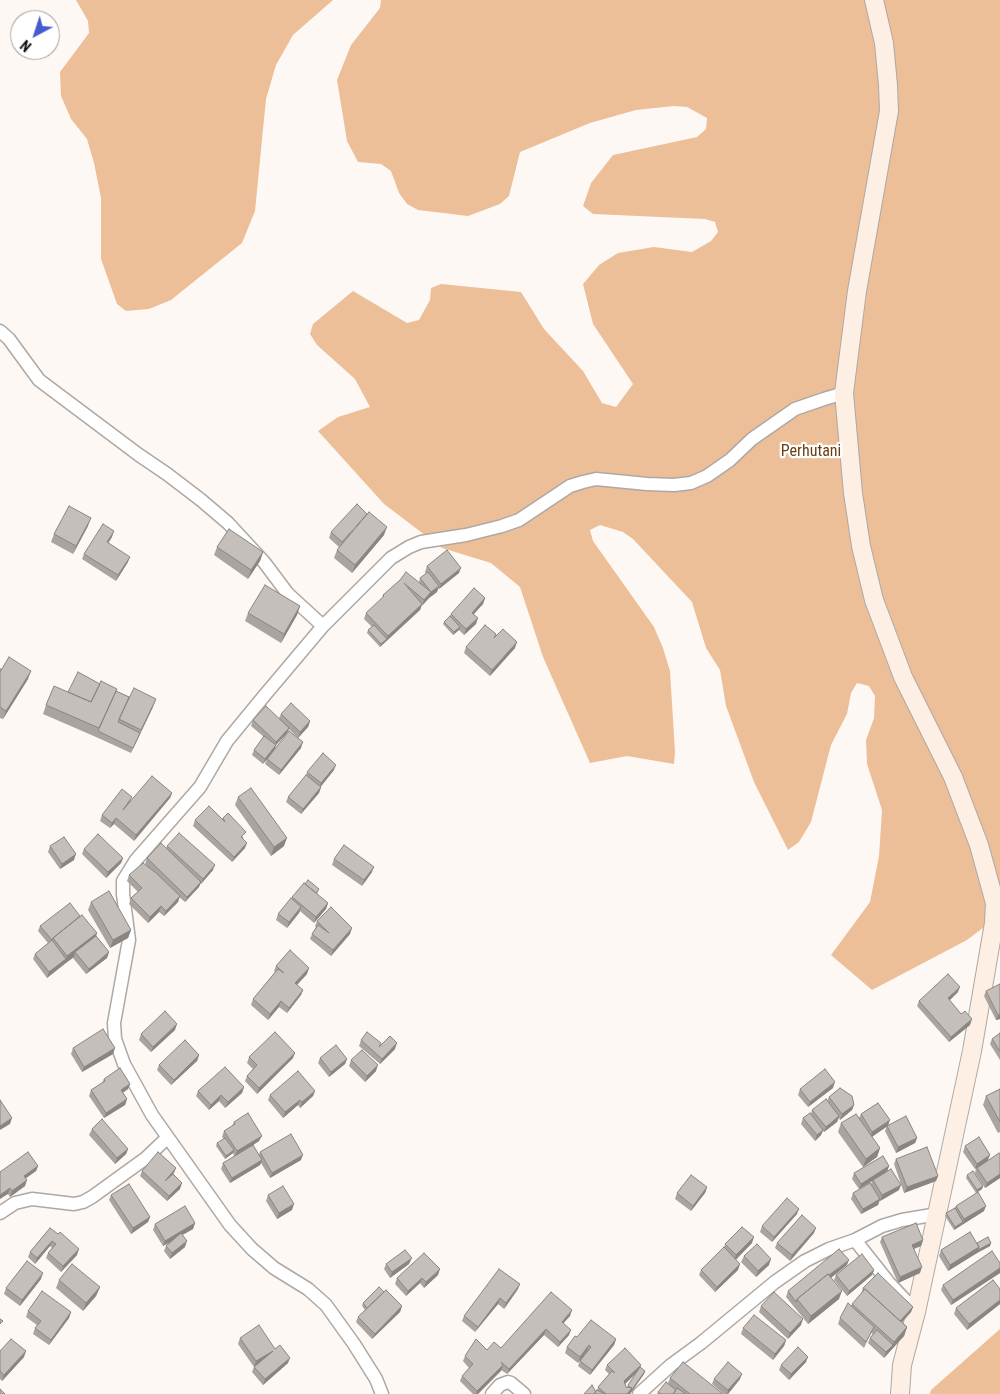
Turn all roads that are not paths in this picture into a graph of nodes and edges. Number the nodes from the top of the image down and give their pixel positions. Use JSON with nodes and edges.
{"nodes":[{"id":1,"x":874,"y":0,"type":"edge"},
{"id":2,"x":0,"y":331,"type":"edge"},
{"id":3,"x":844,"y":393,"type":"junction"},
{"id":4,"x":323,"y":626,"type":"junction"},
{"id":5,"x":167,"y":1138,"type":"junction"},
{"id":6,"x":0,"y":1212,"type":"edge"},
{"id":7,"x":938,"y":1214,"type":"junction"},
{"id":8,"x":855,"y":1240,"type":"junction"},
{"id":9,"x":916,"y":1312,"type":"junction"},
{"id":10,"x":382,"y":1394,"type":"edge"},
{"id":11,"x":492,"y":1394,"type":"edge"},
{"id":12,"x":524,"y":1394,"type":"edge"},
{"id":13,"x":638,"y":1394,"type":"edge"},
{"id":14,"x":900,"y":1394,"type":"edge"}],
"edges":[{"from":1,"to":3,"type":"street"},
{"from":2,"to":4,"type":"street"},
{"from":3,"to":4,"type":"street"},
{"from":3,"to":7,"type":"street"},
{"from":4,"to":5,"type":"street"},
{"from":5,"to":6,"type":"street"},
{"from":5,"to":10,"type":"street"},
{"from":7,"to":8,"type":"street"},
{"from":7,"to":9,"type":"street"},
{"from":8,"to":9,"type":"street"},
{"from":8,"to":13,"type":"street"},
{"from":9,"to":14,"type":"street"},
{"from":11,"to":12,"type":"street"}]}
